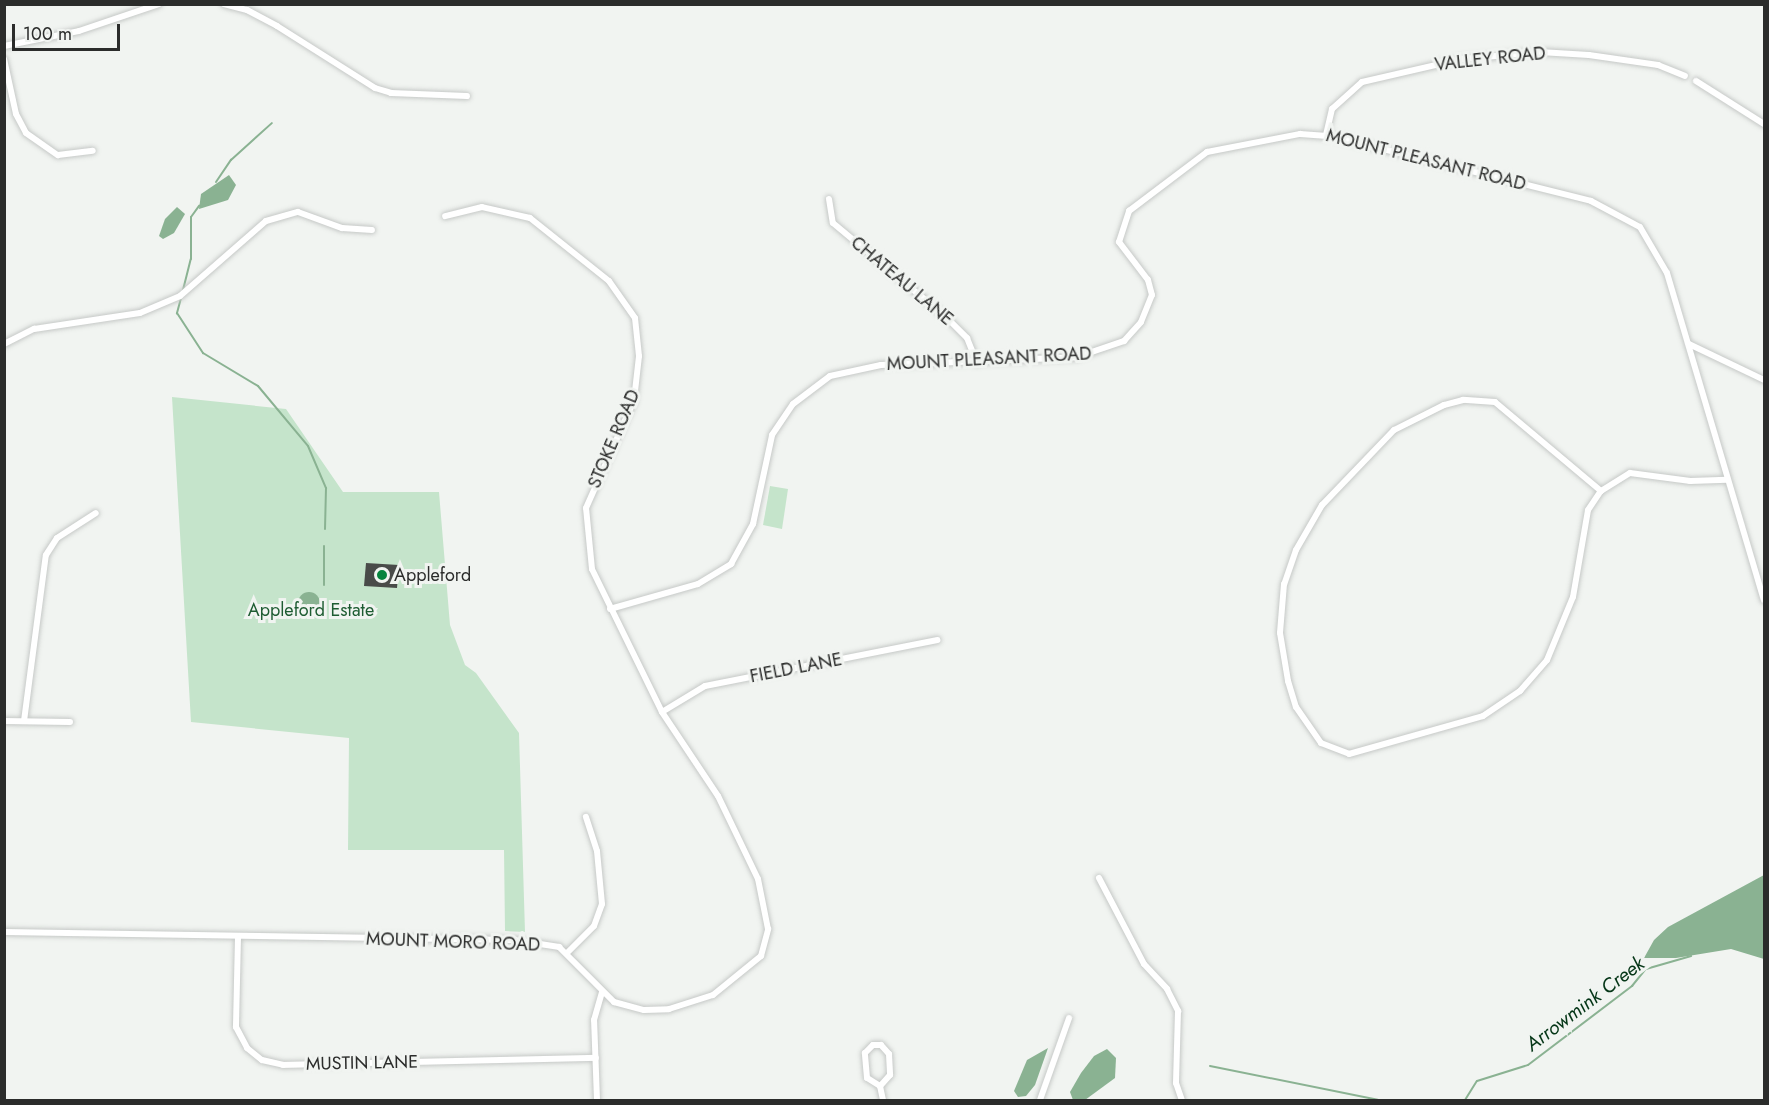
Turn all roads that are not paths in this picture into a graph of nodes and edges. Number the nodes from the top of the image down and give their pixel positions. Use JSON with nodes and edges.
{"nodes":[{"id":1,"x":159,"y":4,"type":"edge"},
{"id":2,"x":224,"y":4,"type":"edge"},
{"id":3,"x":4,"y":46,"type":"edge"},
{"id":4,"x":4,"y":59,"type":"edge"},
{"id":5,"x":1685,"y":76,"type":"dead end"},
{"id":6,"x":1696,"y":81,"type":"dead end"},
{"id":7,"x":467,"y":96,"type":"dead end"},
{"id":8,"x":1764,"y":124,"type":"edge"},
{"id":9,"x":1326,"y":135,"type":"junction"},
{"id":10,"x":93,"y":151,"type":"dead end"},
{"id":11,"x":829,"y":199,"type":"dead end"},
{"id":12,"x":445,"y":216,"type":"dead end"},
{"id":13,"x":372,"y":230,"type":"dead end"},
{"id":14,"x":4,"y":344,"type":"edge"},
{"id":15,"x":1689,"y":344,"type":"junction"},
{"id":16,"x":977,"y":363,"type":"junction"},
{"id":17,"x":1764,"y":380,"type":"edge"},
{"id":18,"x":1727,"y":480,"type":"junction"},
{"id":19,"x":1601,"y":491,"type":"junction"},
{"id":20,"x":96,"y":513,"type":"dead end"},
{"id":21,"x":1764,"y":600,"type":"edge"},
{"id":22,"x":610,"y":609,"type":"junction"},
{"id":23,"x":937,"y":640,"type":"dead end"},
{"id":24,"x":662,"y":712,"type":"junction"},
{"id":25,"x":4,"y":721,"type":"edge"},
{"id":26,"x":24,"y":721,"type":"junction"},
{"id":27,"x":70,"y":722,"type":"dead end"},
{"id":28,"x":586,"y":817,"type":"dead end"},
{"id":29,"x":1099,"y":878,"type":"dead end"},
{"id":30,"x":4,"y":932,"type":"edge"},
{"id":31,"x":238,"y":937,"type":"junction"},
{"id":32,"x":567,"y":953,"type":"junction"},
{"id":33,"x":602,"y":992,"type":"junction"},
{"id":34,"x":1069,"y":1018,"type":"dead end"},
{"id":35,"x":596,"y":1058,"type":"junction"},
{"id":36,"x":880,"y":1086,"type":"junction"},
{"id":37,"x":597,"y":1101,"type":"edge"},
{"id":38,"x":883,"y":1101,"type":"edge"},
{"id":39,"x":1040,"y":1101,"type":"edge"},
{"id":40,"x":1182,"y":1101,"type":"edge"}],
"edges":[{"from":1,"to":3,"type":"street"},
{"from":2,"to":7,"type":"street"},
{"from":4,"to":10,"type":"street"},
{"from":5,"to":9,"type":"street","name":"VALLEY ROAD"},
{"from":6,"to":8,"type":"street"},
{"from":9,"to":15,"type":"street","name":"MOUNT PLEASANT ROAD"},
{"from":9,"to":16,"type":"street","name":"MOUNT PLEASANT ROAD"},
{"from":11,"to":16,"type":"street","name":"CHATEAU LANE"},
{"from":12,"to":22,"type":"street","name":"STOKE ROAD"},
{"from":13,"to":14,"type":"street"},
{"from":15,"to":17,"type":"street"},
{"from":15,"to":18,"type":"street","name":"MOUNT PLEASANT ROAD"},
{"from":16,"to":22,"type":"street","name":"MOUNT PLEASANT ROAD"},
{"from":18,"to":19,"type":"street"},
{"from":18,"to":21,"type":"street","name":"MOUNT PLEASANT ROAD"},
{"from":19,"to":19,"type":"street"},
{"from":20,"to":26,"type":"street"},
{"from":22,"to":24,"type":"street"},
{"from":23,"to":24,"type":"street","name":"FIELD LANE"},
{"from":24,"to":33,"type":"street"},
{"from":25,"to":26,"type":"street"},
{"from":26,"to":27,"type":"street"},
{"from":28,"to":32,"type":"street"},
{"from":29,"to":40,"type":"street"},
{"from":30,"to":31,"type":"street","name":"MOUNT MORO ROAD"},
{"from":31,"to":32,"type":"street","name":"MOUNT MORO ROAD"},
{"from":31,"to":35,"type":"street","name":"MUSTIN LANE"},
{"from":32,"to":33,"type":"street"},
{"from":33,"to":35,"type":"street"},
{"from":34,"to":39,"type":"street"},
{"from":35,"to":37,"type":"street"},
{"from":36,"to":36,"type":"street"},
{"from":36,"to":38,"type":"street"}]}
